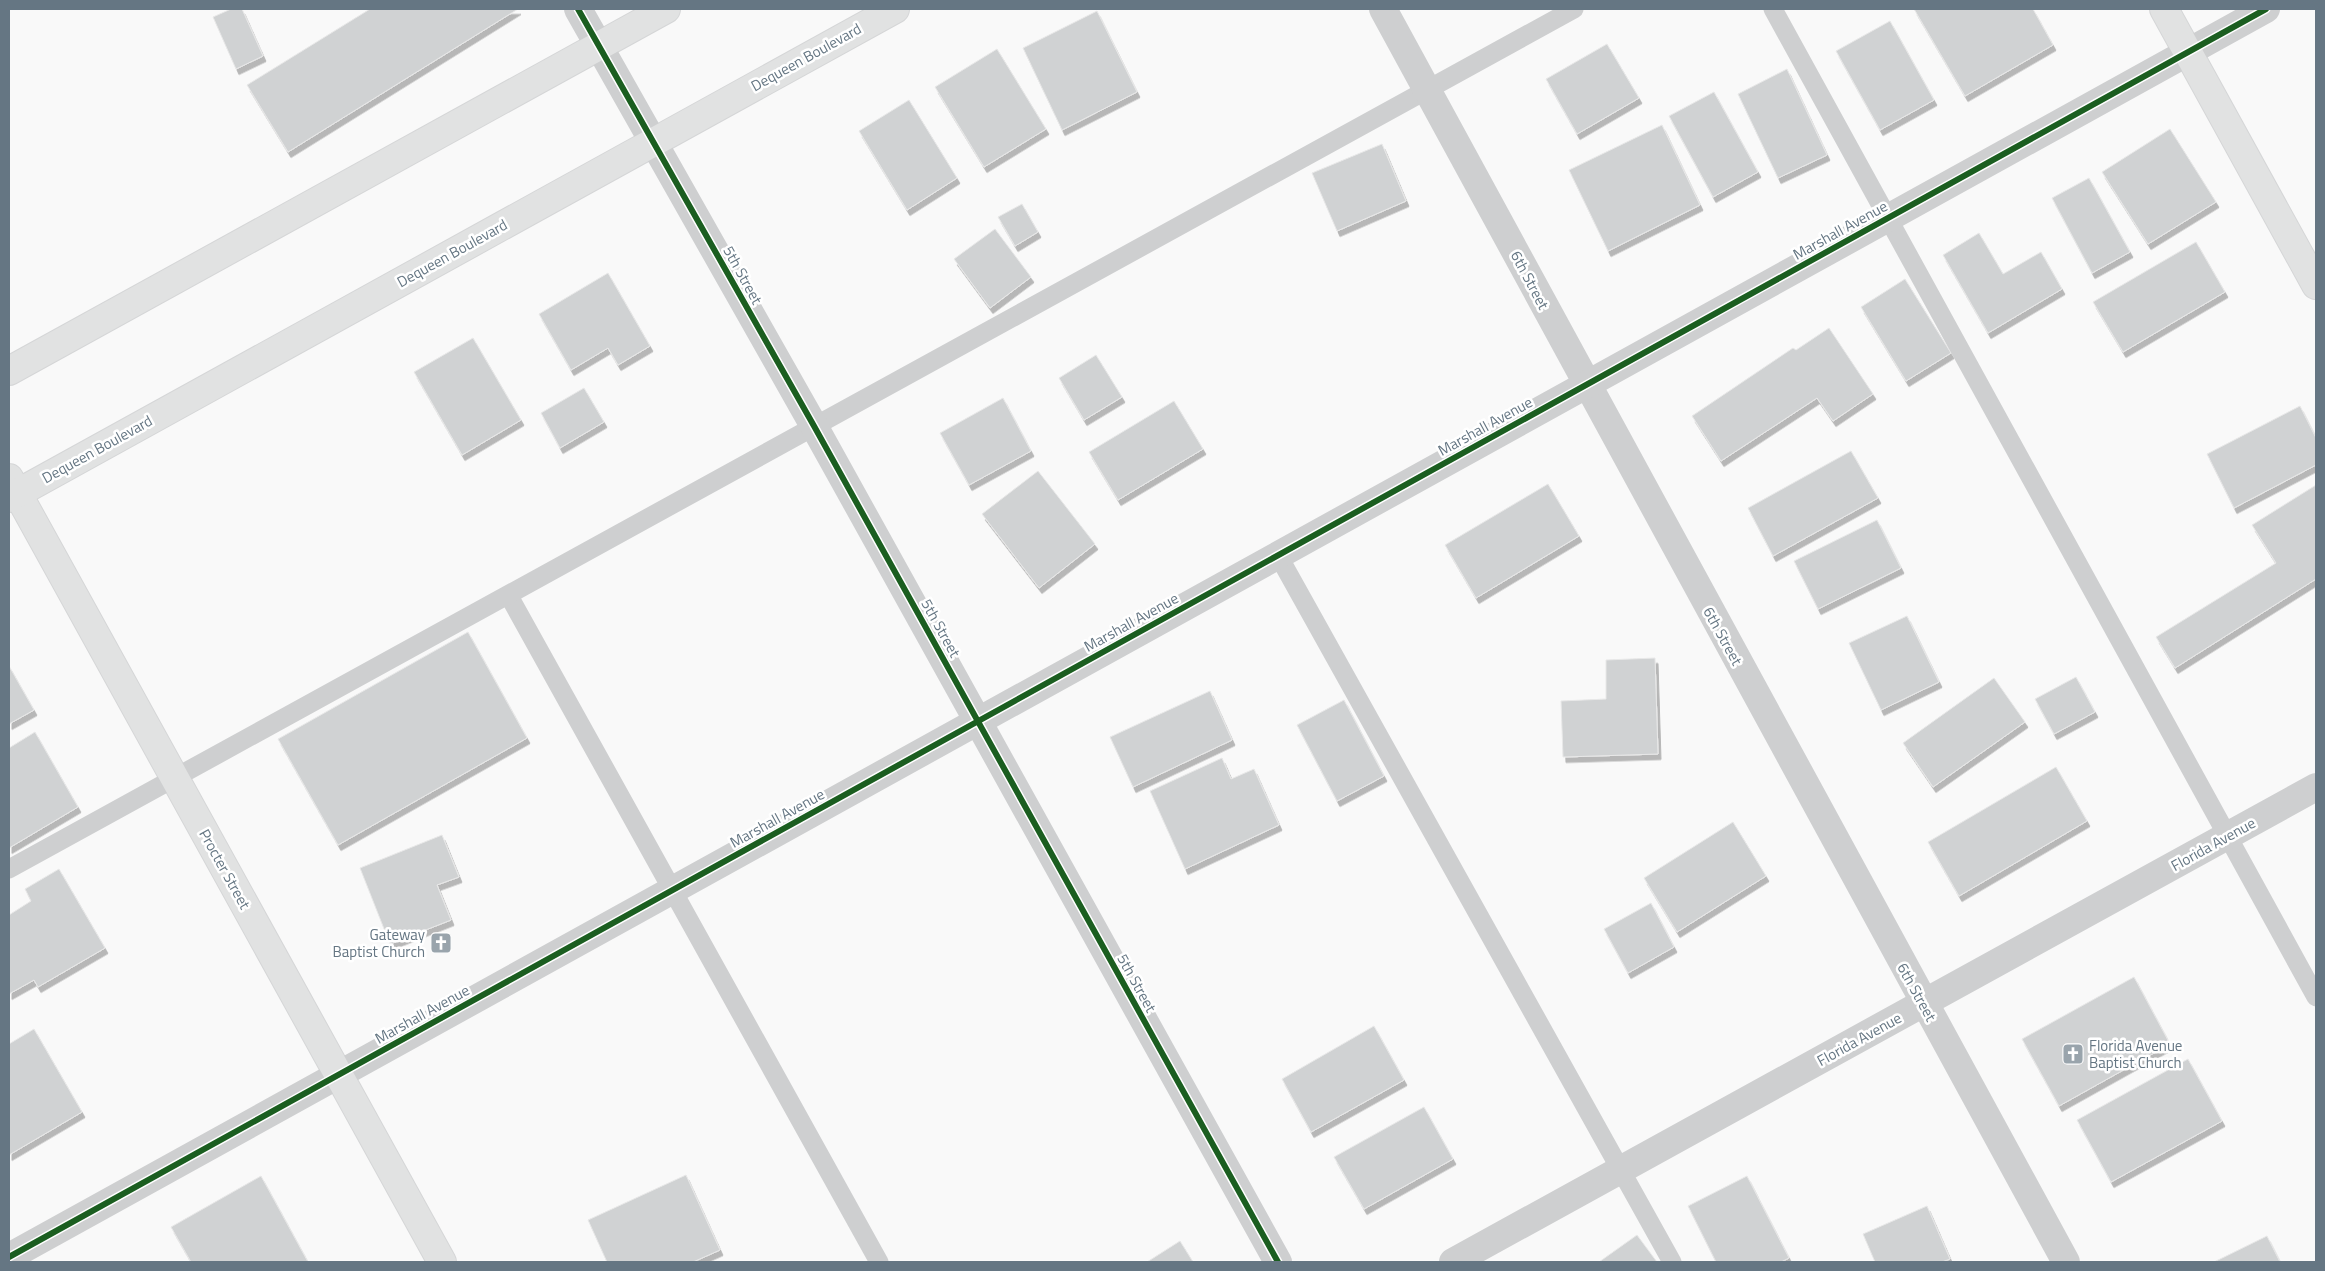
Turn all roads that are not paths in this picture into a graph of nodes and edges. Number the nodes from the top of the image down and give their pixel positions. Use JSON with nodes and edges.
{"nodes":[{"id":1,"x":578,"y":9,"type":"edge"},
{"id":2,"x":666,"y":9,"type":"edge"},
{"id":3,"x":895,"y":9,"type":"edge"},
{"id":4,"x":1382,"y":9,"type":"edge"},
{"id":5,"x":1574,"y":9,"type":"edge"},
{"id":6,"x":1773,"y":9,"type":"edge"},
{"id":7,"x":2164,"y":9,"type":"edge"},
{"id":8,"x":2266,"y":9,"type":"edge"},
{"id":9,"x":599,"y":46,"type":"junction"},
{"id":10,"x":2188,"y":52,"type":"junction"},
{"id":11,"x":1427,"y":89,"type":"junction"},
{"id":12,"x":654,"y":141,"type":"junction"},
{"id":13,"x":1887,"y":218,"type":"junction"},
{"id":14,"x":2316,"y":285,"type":"edge"},
{"id":15,"x":9,"y":371,"type":"edge"},
{"id":16,"x":1586,"y":384,"type":"junction"},
{"id":17,"x":814,"y":426,"type":"junction"},
{"id":18,"x":12,"y":489,"type":"edge"},
{"id":19,"x":1278,"y":555,"type":"junction"},
{"id":20,"x":508,"y":596,"type":"junction"},
{"id":21,"x":978,"y":721,"type":"junction"},
{"id":22,"x":175,"y":778,"type":"junction"},
{"id":23,"x":2316,"y":787,"type":"edge"},
{"id":24,"x":2227,"y":836,"type":"junction"},
{"id":25,"x":9,"y":870,"type":"edge"},
{"id":26,"x":672,"y":890,"type":"junction"},
{"id":27,"x":2316,"y":997,"type":"edge"},
{"id":28,"x":1923,"y":1004,"type":"junction"},
{"id":29,"x":339,"y":1075,"type":"junction"},
{"id":30,"x":1621,"y":1170,"type":"junction"},
{"id":31,"x":9,"y":1257,"type":"edge"},
{"id":32,"x":442,"y":1262,"type":"edge"},
{"id":33,"x":879,"y":1262,"type":"edge"},
{"id":34,"x":1278,"y":1262,"type":"edge"},
{"id":35,"x":1453,"y":1262,"type":"edge"},
{"id":36,"x":1672,"y":1262,"type":"edge"},
{"id":37,"x":2066,"y":1262,"type":"edge"}],
"edges":[{"from":1,"to":9,"type":"street","name":"5th Street"},
{"from":2,"to":9,"type":"street"},
{"from":3,"to":12,"type":"street","name":"Dequeen Boulevard"},
{"from":4,"to":11,"type":"street","name":"6th Street"},
{"from":5,"to":11,"type":"lane"},
{"from":6,"to":13,"type":"lane"},
{"from":7,"to":10,"type":"street"},
{"from":8,"to":10,"type":"street","name":"Marshall Avenue"},
{"from":9,"to":12,"type":"street","name":"5th Street"},
{"from":9,"to":15,"type":"street"},
{"from":10,"to":13,"type":"street","name":"Marshall Avenue"},
{"from":10,"to":14,"type":"street"},
{"from":11,"to":16,"type":"street","name":"6th Street"},
{"from":11,"to":17,"type":"lane"},
{"from":12,"to":17,"type":"street","name":"5th Street"},
{"from":12,"to":18,"type":"street","name":"Dequeen Boulevard"},
{"from":13,"to":16,"type":"street","name":"Marshall Avenue"},
{"from":13,"to":24,"type":"lane"},
{"from":16,"to":19,"type":"street","name":"Marshall Avenue"},
{"from":16,"to":28,"type":"street","name":"6th Street"},
{"from":17,"to":20,"type":"lane"},
{"from":17,"to":21,"type":"street","name":"5th Street"},
{"from":18,"to":22,"type":"street","name":"Procter Street"},
{"from":19,"to":21,"type":"street","name":"Marshall Avenue"},
{"from":19,"to":30,"type":"lane"},
{"from":20,"to":22,"type":"lane"},
{"from":20,"to":26,"type":"lane"},
{"from":21,"to":26,"type":"street","name":"Marshall Avenue"},
{"from":21,"to":34,"type":"street","name":"5th Street"},
{"from":22,"to":25,"type":"lane"},
{"from":22,"to":29,"type":"street","name":"Procter Street"},
{"from":23,"to":24,"type":"street","name":"Florida Avenue"},
{"from":24,"to":27,"type":"lane"},
{"from":24,"to":28,"type":"street","name":"Florida Avenue"},
{"from":26,"to":29,"type":"street","name":"Marshall Avenue"},
{"from":26,"to":33,"type":"lane"},
{"from":28,"to":30,"type":"street","name":"Florida Avenue"},
{"from":28,"to":37,"type":"street","name":"6th Street"},
{"from":29,"to":31,"type":"street","name":"Marshall Avenue"},
{"from":29,"to":32,"type":"street","name":"Procter Street"},
{"from":30,"to":35,"type":"street","name":"Florida Avenue"},
{"from":30,"to":36,"type":"lane"}]}
